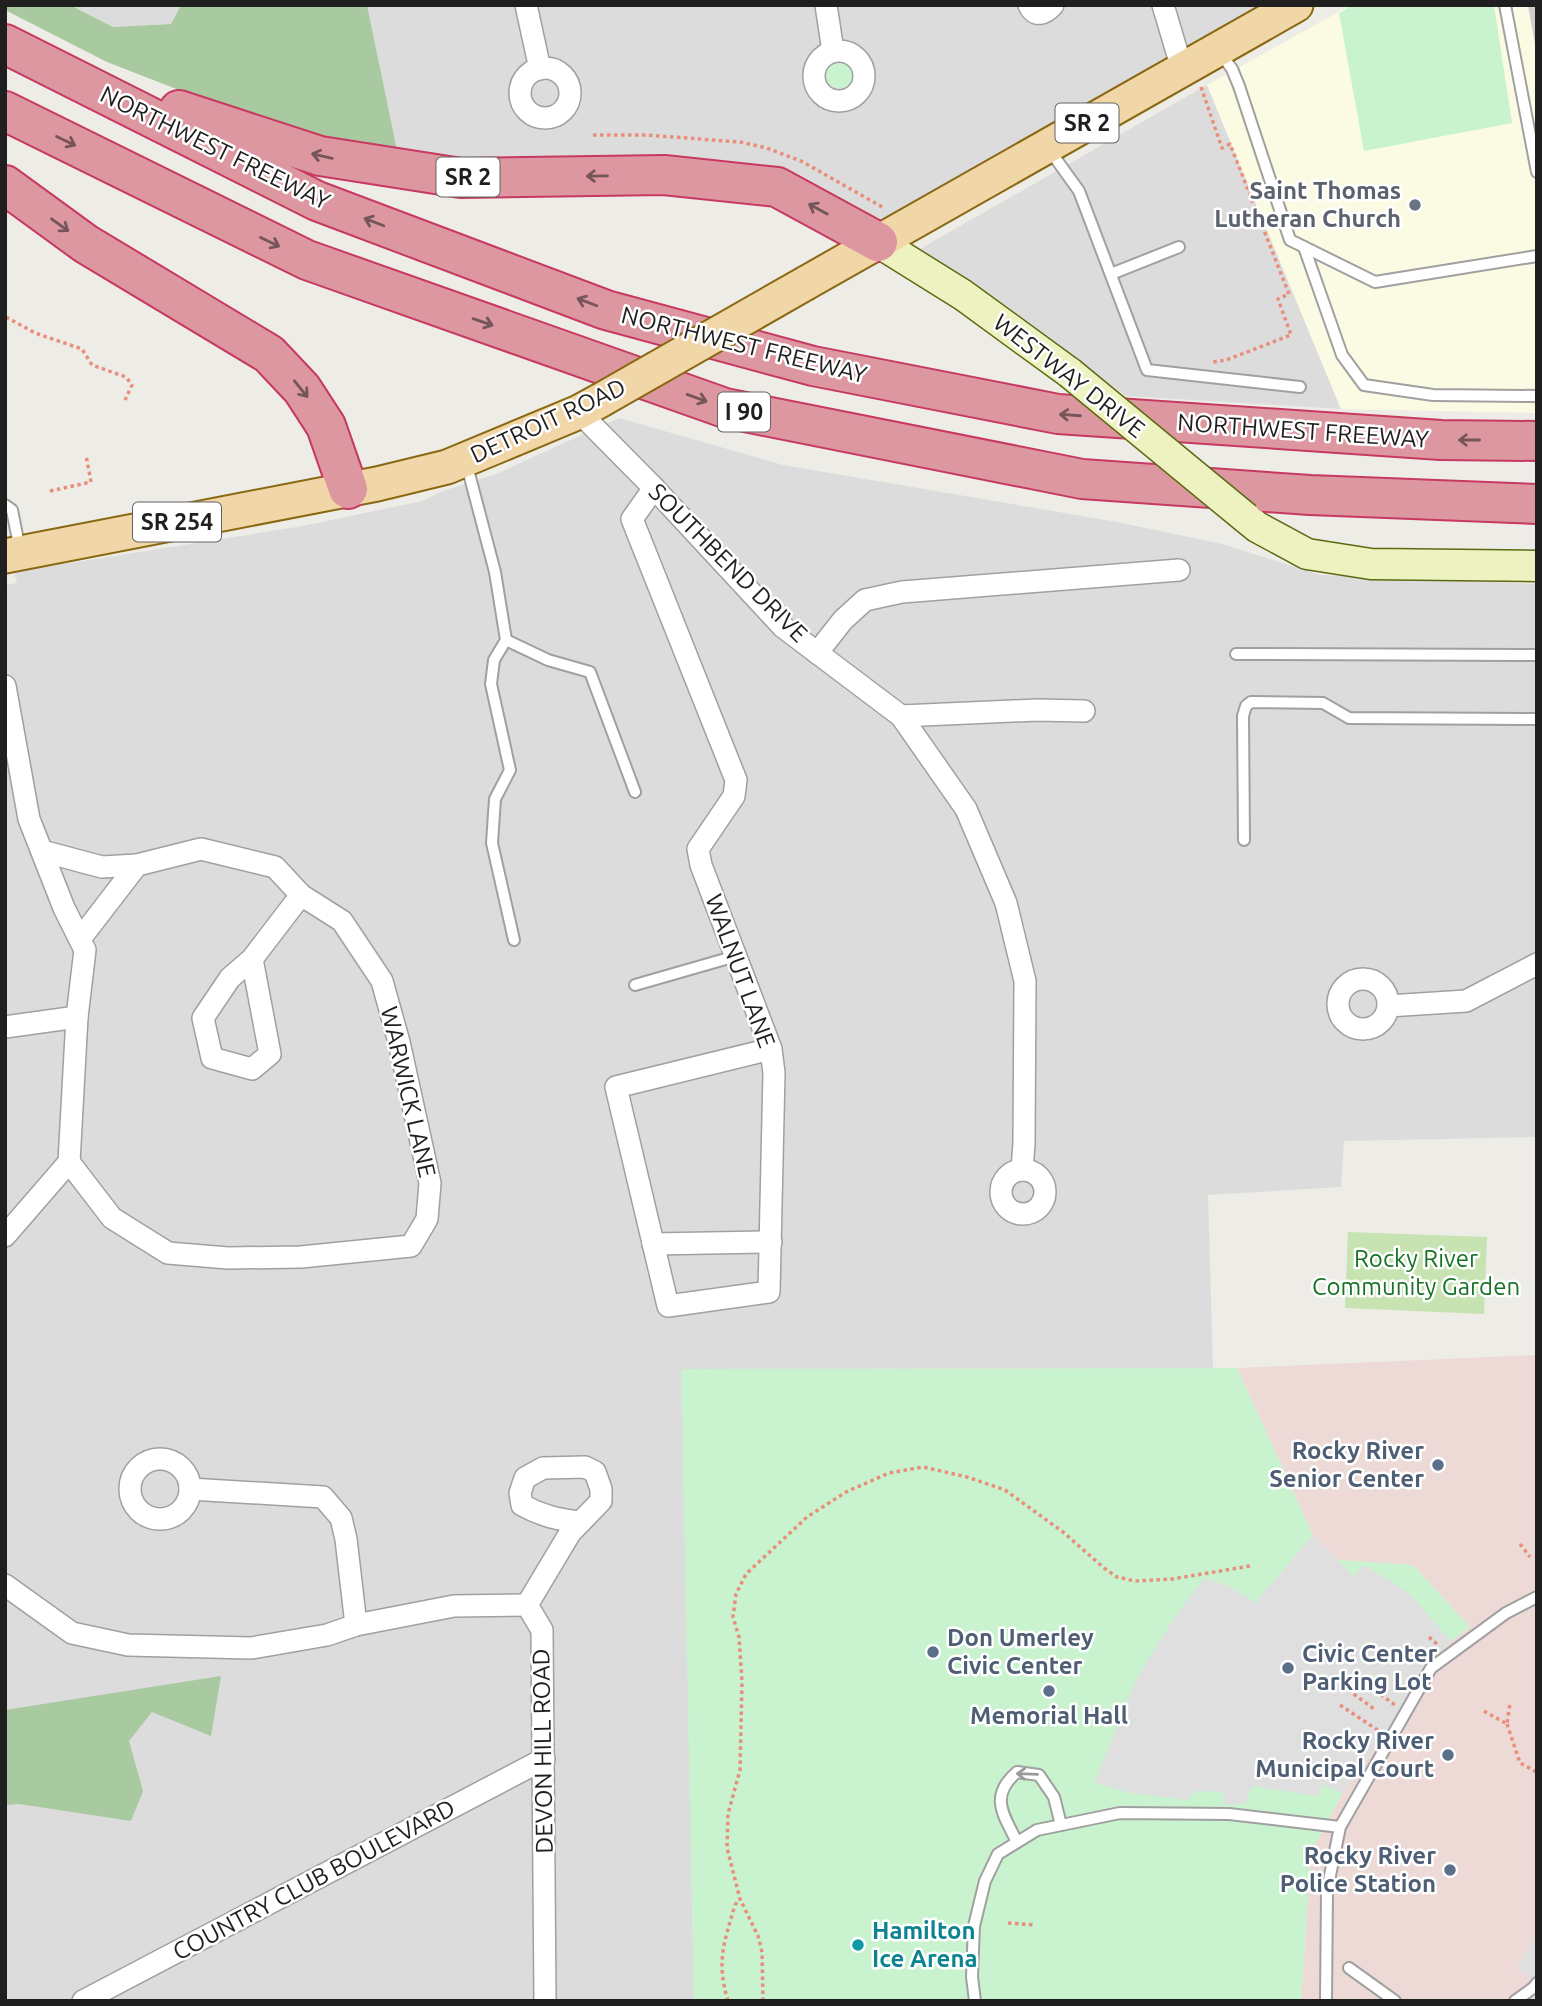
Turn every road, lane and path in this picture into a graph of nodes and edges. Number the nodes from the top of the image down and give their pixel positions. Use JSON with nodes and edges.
{"nodes":[{"id":1,"x":526,"y":5,"type":"edge"},
{"id":2,"x":826,"y":5,"type":"edge"},
{"id":3,"x":1029,"y":5,"type":"edge"},
{"id":4,"x":1053,"y":5,"type":"edge"},
{"id":5,"x":1163,"y":5,"type":"edge"},
{"id":6,"x":1296,"y":5,"type":"edge"},
{"id":7,"x":1505,"y":5,"type":"edge"},
{"id":8,"x":5,"y":44,"type":"edge"},
{"id":9,"x":1218,"y":49,"type":"junction"},
{"id":10,"x":834,"y":51,"type":"dead end"},
{"id":11,"x":540,"y":68,"type":"dead end"},
{"id":12,"x":59,"y":71,"type":"junction"},
{"id":13,"x":1191,"y":78,"type":"junction"},
{"id":14,"x":5,"y":111,"type":"edge"},
{"id":15,"x":1047,"y":146,"type":"junction"},
{"id":16,"x":1537,"y":172,"type":"edge"},
{"id":17,"x":5,"y":185,"type":"edge"},
{"id":18,"x":878,"y":242,"type":"junction"},
{"id":19,"x":1179,"y":247,"type":"dead end"},
{"id":20,"x":1304,"y":247,"type":"junction"},
{"id":21,"x":1537,"y":256,"type":"edge"},
{"id":22,"x":1111,"y":274,"type":"junction"},
{"id":23,"x":6,"y":317,"type":"edge"},
{"id":24,"x":1182,"y":374,"type":"junction"},
{"id":25,"x":1300,"y":387,"type":"dead end"},
{"id":26,"x":1537,"y":396,"type":"edge"},
{"id":27,"x":125,"y":400,"type":"dead end"},
{"id":28,"x":590,"y":406,"type":"junction"},
{"id":29,"x":1537,"y":441,"type":"edge"},
{"id":30,"x":86,"y":455,"type":"dead end"},
{"id":31,"x":465,"y":459,"type":"junction"},
{"id":32,"x":654,"y":488,"type":"junction"},
{"id":33,"x":348,"y":489,"type":"junction"},
{"id":34,"x":50,"y":491,"type":"dead end"},
{"id":35,"x":1537,"y":504,"type":"edge"},
{"id":36,"x":5,"y":505,"type":"edge"},
{"id":37,"x":13,"y":554,"type":"edge"},
{"id":38,"x":1537,"y":566,"type":"edge"},
{"id":39,"x":1179,"y":570,"type":"dead end"},
{"id":40,"x":506,"y":640,"type":"junction"},
{"id":41,"x":817,"y":653,"type":"junction"},
{"id":42,"x":1236,"y":654,"type":"dead end"},
{"id":43,"x":1537,"y":655,"type":"edge"},
{"id":44,"x":5,"y":686,"type":"edge"},
{"id":45,"x":1084,"y":711,"type":"dead end"},
{"id":46,"x":901,"y":716,"type":"junction"},
{"id":47,"x":1537,"y":719,"type":"edge"},
{"id":48,"x":8,"y":729,"type":"edge"},
{"id":49,"x":635,"y":793,"type":"dead end"},
{"id":50,"x":1244,"y":840,"type":"dead end"},
{"id":51,"x":42,"y":851,"type":"junction"},
{"id":52,"x":137,"y":865,"type":"junction"},
{"id":53,"x":301,"y":895,"type":"junction"},
{"id":54,"x":80,"y":939,"type":"junction"},
{"id":55,"x":514,"y":940,"type":"dead end"},
{"id":56,"x":736,"y":956,"type":"junction"},
{"id":57,"x":252,"y":959,"type":"junction"},
{"id":58,"x":1537,"y":964,"type":"edge"},
{"id":59,"x":635,"y":985,"type":"dead end"},
{"id":60,"x":1388,"y":1006,"type":"dead end"},
{"id":61,"x":77,"y":1017,"type":"junction"},
{"id":62,"x":5,"y":1027,"type":"edge"},
{"id":63,"x":771,"y":1049,"type":"junction"},
{"id":64,"x":69,"y":1162,"type":"junction"},
{"id":65,"x":1022,"y":1170,"type":"dead end"},
{"id":66,"x":5,"y":1236,"type":"edge"},
{"id":67,"x":771,"y":1242,"type":"junction"},
{"id":68,"x":653,"y":1244,"type":"junction"},
{"id":69,"x":190,"y":1489,"type":"dead end"},
{"id":70,"x":581,"y":1521,"type":"dead end"},
{"id":71,"x":1520,"y":1544,"type":"dead end"},
{"id":72,"x":1530,"y":1557,"type":"dead end"},
{"id":73,"x":1250,"y":1566,"type":"dead end"},
{"id":74,"x":5,"y":1585,"type":"edge"},
{"id":75,"x":1537,"y":1597,"type":"edge"},
{"id":76,"x":527,"y":1605,"type":"junction"},
{"id":77,"x":356,"y":1625,"type":"junction"},
{"id":78,"x":1358,"y":1678,"type":"dead end"},
{"id":79,"x":1348,"y":1690,"type":"dead end"},
{"id":80,"x":1382,"y":1696,"type":"dead end"},
{"id":81,"x":1510,"y":1703,"type":"dead end"},
{"id":82,"x":1340,"y":1704,"type":"dead end"},
{"id":83,"x":1374,"y":1709,"type":"dead end"},
{"id":84,"x":1484,"y":1711,"type":"dead end"},
{"id":85,"x":1365,"y":1721,"type":"dead end"},
{"id":86,"x":1507,"y":1724,"type":"junction"},
{"id":87,"x":544,"y":1759,"type":"junction"},
{"id":88,"x":1537,"y":1772,"type":"edge"},
{"id":89,"x":1061,"y":1825,"type":"junction"},
{"id":90,"x":1340,"y":1827,"type":"junction"},
{"id":91,"x":1017,"y":1842,"type":"junction"},
{"id":92,"x":740,"y":1899,"type":"junction"},
{"id":93,"x":1008,"y":1923,"type":"dead end"},
{"id":94,"x":1035,"y":1925,"type":"dead end"},
{"id":95,"x":1349,"y":1968,"type":"dead end"},
{"id":96,"x":1537,"y":1983,"type":"edge"},
{"id":97,"x":83,"y":2001,"type":"edge"},
{"id":98,"x":545,"y":2001,"type":"edge"},
{"id":99,"x":728,"y":2001,"type":"edge"},
{"id":100,"x":763,"y":2001,"type":"edge"},
{"id":101,"x":975,"y":2001,"type":"edge"},
{"id":102,"x":1326,"y":2001,"type":"edge"},
{"id":103,"x":1395,"y":2001,"type":"edge"},
{"id":104,"x":1515,"y":2001,"type":"edge"}],
"edges":[{"from":1,"to":11,"type":"street"},
{"from":2,"to":10,"type":"street"},
{"from":3,"to":4,"type":"street"},
{"from":5,"to":13,"type":"street"},
{"from":6,"to":9,"type":"main road","name":"DETROIT ROAD","number":"SR 2"},
{"from":7,"to":16,"type":"lane"},
{"from":8,"to":12,"type":"highway","name":"NORTHWEST FREEWAY"},
{"from":9,"to":13,"type":"main road","name":"DETROIT ROAD","number":"SR 2"},
{"from":9,"to":20,"type":"lane"},
{"from":18,"to":12,"type":"highway","number":"SR 2","one_way":true},
{"from":29,"to":12,"type":"highway","name":"NORTHWEST FREEWAY","one_way":true},
{"from":13,"to":15,"type":"main road","name":"DETROIT ROAD","number":"SR 2"},
{"from":13,"to":24,"type":"path"},
{"from":14,"to":35,"type":"highway","number":"I 90","one_way":true},
{"from":15,"to":18,"type":"main road","name":"DETROIT ROAD","number":"SR 2"},
{"from":15,"to":22,"type":"lane"},
{"from":17,"to":33,"type":"highway","one_way":true},
{"from":18,"to":28,"type":"main road","name":"DETROIT ROAD","number":"SR 2","bridge":true},
{"from":18,"to":38,"type":"main road","name":"WESTWAY DRIVE","bridge":true},
{"from":19,"to":22,"type":"lane"},
{"from":20,"to":21,"type":"lane"},
{"from":20,"to":26,"type":"lane"},
{"from":22,"to":24,"type":"lane"},
{"from":23,"to":27,"type":"path"},
{"from":24,"to":25,"type":"lane"},
{"from":28,"to":31,"type":"main road","name":"DETROIT ROAD","number":"SR 2"},
{"from":28,"to":32,"type":"street","name":"SOUTHBEND DRIVE"},
{"from":30,"to":34,"type":"path"},
{"from":31,"to":33,"type":"main road","name":"DETROIT ROAD","number":"SR 2"},
{"from":31,"to":40,"type":"lane"},
{"from":32,"to":41,"type":"street","name":"SOUTHBEND DRIVE"},
{"from":32,"to":56,"type":"street","name":"WALNUT LANE"},
{"from":33,"to":37,"type":"main road","name":"DETROIT ROAD","number":"SR 254"},
{"from":36,"to":37,"type":"lane"},
{"from":39,"to":41,"type":"street"},
{"from":40,"to":49,"type":"lane"},
{"from":40,"to":55,"type":"lane"},
{"from":41,"to":46,"type":"street","name":"SOUTHBEND DRIVE"},
{"from":42,"to":43,"type":"lane"},
{"from":44,"to":48,"type":"street"},
{"from":45,"to":46,"type":"street"},
{"from":46,"to":65,"type":"street","name":"SOUTHBEND DRIVE"},
{"from":47,"to":50,"type":"lane"},
{"from":48,"to":51,"type":"street"},
{"from":51,"to":52,"type":"street","name":"WARWICK LANE"},
{"from":51,"to":54,"type":"street"},
{"from":52,"to":53,"type":"street","name":"WARWICK LANE"},
{"from":52,"to":54,"type":"street"},
{"from":53,"to":57,"type":"street"},
{"from":53,"to":64,"type":"street","name":"WARWICK LANE"},
{"from":54,"to":61,"type":"street"},
{"from":56,"to":59,"type":"lane"},
{"from":56,"to":63,"type":"street","name":"WALNUT LANE"},
{"from":57,"to":57,"type":"street"},
{"from":58,"to":60,"type":"street"},
{"from":61,"to":62,"type":"street"},
{"from":61,"to":64,"type":"street"},
{"from":63,"to":67,"type":"street","name":"WALNUT LANE"},
{"from":63,"to":68,"type":"street","name":"WALNUT LANE"},
{"from":64,"to":66,"type":"street"},
{"from":67,"to":68,"type":"street"},
{"from":67,"to":68,"type":"street","name":"WALNUT LANE"},
{"from":69,"to":77,"type":"street"},
{"from":70,"to":76,"type":"street"},
{"from":71,"to":72,"type":"path"},
{"from":73,"to":92,"type":"path"},
{"from":74,"to":77,"type":"street"},
{"from":75,"to":90,"type":"lane"},
{"from":76,"to":77,"type":"street"},
{"from":76,"to":87,"type":"street","name":"DEVON HILL ROAD"},
{"from":78,"to":80,"type":"path"},
{"from":79,"to":83,"type":"path"},
{"from":81,"to":86,"type":"path"},
{"from":82,"to":85,"type":"path"},
{"from":84,"to":86,"type":"path"},
{"from":86,"to":88,"type":"path"},
{"from":87,"to":97,"type":"street","name":"COUNTRY CLUB BOULEVARD"},
{"from":87,"to":98,"type":"street","name":"DEVON HILL ROAD"},
{"from":89,"to":90,"type":"lane"},
{"from":89,"to":91,"type":"lane"},
{"from":89,"to":91,"type":"lane","one_way":true},
{"from":90,"to":102,"type":"lane"},
{"from":91,"to":101,"type":"lane"},
{"from":92,"to":99,"type":"path"},
{"from":92,"to":100,"type":"path"},
{"from":93,"to":94,"type":"path"},
{"from":95,"to":103,"type":"lane"},
{"from":96,"to":104,"type":"lane"}]}
